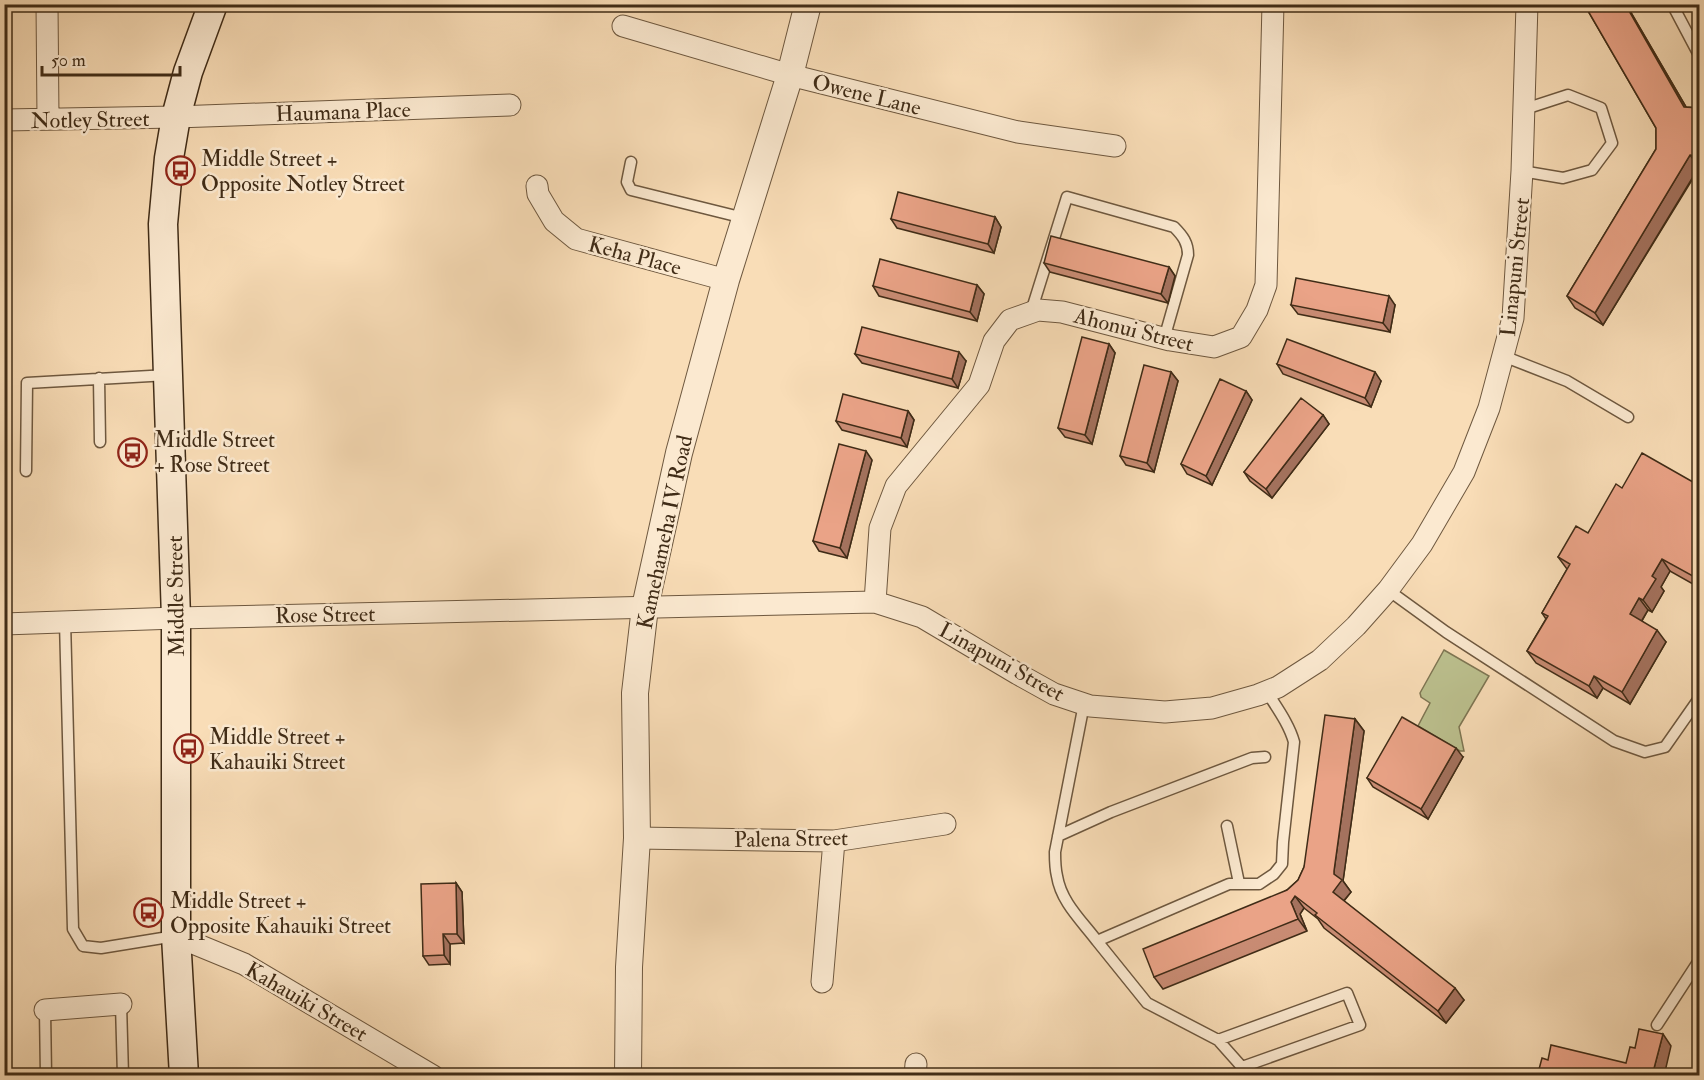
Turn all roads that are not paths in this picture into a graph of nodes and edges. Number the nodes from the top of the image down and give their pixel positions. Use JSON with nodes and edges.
{"nodes":[{"id":1,"x":47,"y":4,"type":"edge"},
{"id":2,"x":213,"y":4,"type":"edge"},
{"id":3,"x":808,"y":4,"type":"edge"},
{"id":4,"x":1273,"y":4,"type":"edge"},
{"id":5,"x":1527,"y":4,"type":"edge"},
{"id":6,"x":1672,"y":4,"type":"edge"},
{"id":7,"x":623,"y":26,"type":"dead end"},
{"id":8,"x":1695,"y":41,"type":"edge"},
{"id":9,"x":1700,"y":57,"type":"edge"},
{"id":10,"x":790,"y":75,"type":"junction"},
{"id":11,"x":510,"y":105,"type":"dead end"},
{"id":12,"x":1525,"y":108,"type":"junction"},
{"id":13,"x":176,"y":117,"type":"junction"},
{"id":14,"x":48,"y":119,"type":"junction"},
{"id":15,"x":4,"y":120,"type":"edge"},
{"id":16,"x":1115,"y":146,"type":"dead end"},
{"id":17,"x":631,"y":162,"type":"dead end"},
{"id":18,"x":1522,"y":171,"type":"junction"},
{"id":19,"x":537,"y":186,"type":"dead end"},
{"id":20,"x":745,"y":218,"type":"junction"},
{"id":21,"x":726,"y":280,"type":"junction"},
{"id":22,"x":1031,"y":312,"type":"junction"},
{"id":23,"x":1164,"y":339,"type":"junction"},
{"id":24,"x":1503,"y":356,"type":"junction"},
{"id":25,"x":168,"y":375,"type":"junction"},
{"id":26,"x":99,"y":378,"type":"junction"},
{"id":27,"x":1628,"y":417,"type":"dead end"},
{"id":28,"x":100,"y":442,"type":"dead end"},
{"id":29,"x":26,"y":471,"type":"dead end"},
{"id":30,"x":1388,"y":590,"type":"junction"},
{"id":31,"x":875,"y":602,"type":"junction"},
{"id":32,"x":645,"y":607,"type":"junction"},
{"id":33,"x":176,"y":618,"type":"junction"},
{"id":34,"x":66,"y":621,"type":"junction"},
{"id":35,"x":4,"y":624,"type":"edge"},
{"id":36,"x":1267,"y":692,"type":"junction"},
{"id":37,"x":1700,"y":697,"type":"edge"},
{"id":38,"x":1084,"y":704,"type":"junction"},
{"id":39,"x":1265,"y":757,"type":"dead end"},
{"id":40,"x":945,"y":824,"type":"dead end"},
{"id":41,"x":1227,"y":826,"type":"dead end"},
{"id":42,"x":1058,"y":836,"type":"junction"},
{"id":43,"x":637,"y":838,"type":"junction"},
{"id":44,"x":834,"y":841,"type":"junction"},
{"id":45,"x":1239,"y":883,"type":"junction"},
{"id":46,"x":176,"y":936,"type":"junction"},
{"id":47,"x":1097,"y":941,"type":"junction"},
{"id":48,"x":1700,"y":960,"type":"edge"},
{"id":49,"x":822,"y":982,"type":"dead end"},
{"id":50,"x":121,"y":1004,"type":"joint"},
{"id":51,"x":45,"y":1010,"type":"joint"},
{"id":52,"x":1657,"y":1025,"type":"dead end"},
{"id":53,"x":1218,"y":1040,"type":"junction"},
{"id":54,"x":46,"y":1076,"type":"edge"},
{"id":55,"x":123,"y":1076,"type":"edge"},
{"id":56,"x":184,"y":1076,"type":"edge"},
{"id":57,"x":433,"y":1076,"type":"edge"},
{"id":58,"x":628,"y":1076,"type":"edge"}],
"edges":[{"from":1,"to":14,"type":"street"},
{"from":2,"to":13,"type":"main road","name":"Middle Street"},
{"from":3,"to":10,"type":"street","name":"Kamehameha IV Road"},
{"from":4,"to":23,"type":"street","name":"Ahonui Street"},
{"from":5,"to":12,"type":"street","name":"Linapuni Street"},
{"from":6,"to":8,"type":"lane"},
{"from":7,"to":10,"type":"street","name":"Owene Lane"},
{"from":8,"to":9,"type":"lane"},
{"from":10,"to":16,"type":"street","name":"Owene Lane"},
{"from":10,"to":20,"type":"street","name":"Kamehameha IV Road"},
{"from":11,"to":13,"type":"street","name":"Haumana Place"},
{"from":12,"to":18,"type":"street","name":"Linapuni Street"},
{"from":12,"to":18,"type":"lane"},
{"from":13,"to":14,"type":"street","name":"Notley Street"},
{"from":13,"to":25,"type":"main road","name":"Middle Street"},
{"from":14,"to":15,"type":"street","name":"Notley Street"},
{"from":17,"to":20,"type":"lane"},
{"from":18,"to":24,"type":"street","name":"Linapuni Street"},
{"from":19,"to":21,"type":"street","name":"Keha Place"},
{"from":20,"to":21,"type":"street","name":"Kamehameha IV Road"},
{"from":21,"to":32,"type":"street","name":"Kamehameha IV Road"},
{"from":22,"to":23,"type":"street","name":"Ahonui Street"},
{"from":22,"to":23,"type":"lane"},
{"from":22,"to":31,"type":"street","name":"Ahonui Street"},
{"from":24,"to":27,"type":"lane"},
{"from":24,"to":30,"type":"street","name":"Linapuni Street"},
{"from":25,"to":26,"type":"lane"},
{"from":25,"to":33,"type":"main road","name":"Middle Street"},
{"from":26,"to":28,"type":"lane"},
{"from":26,"to":29,"type":"lane"},
{"from":30,"to":36,"type":"street","name":"Linapuni Street"},
{"from":30,"to":37,"type":"lane"},
{"from":31,"to":32,"type":"street","name":"Linapuni Street"},
{"from":31,"to":38,"type":"street","name":"Linapuni Street"},
{"from":32,"to":33,"type":"street","name":"Rose Street"},
{"from":32,"to":43,"type":"street","name":"Kamehameha IV Road"},
{"from":33,"to":34,"type":"street","name":"Rose Street"},
{"from":33,"to":46,"type":"main road","name":"Middle Street"},
{"from":34,"to":35,"type":"street","name":"Rose Street"},
{"from":34,"to":46,"type":"lane"},
{"from":36,"to":38,"type":"street","name":"Linapuni Street"},
{"from":36,"to":45,"type":"lane"},
{"from":38,"to":42,"type":"lane"},
{"from":39,"to":42,"type":"lane"},
{"from":40,"to":44,"type":"street","name":"Palena Street"},
{"from":41,"to":45,"type":"lane"},
{"from":42,"to":47,"type":"lane"},
{"from":43,"to":44,"type":"street","name":"Palena Street"},
{"from":43,"to":58,"type":"street","name":"Kamehameha IV Road"},
{"from":44,"to":49,"type":"street"},
{"from":45,"to":47,"type":"lane"},
{"from":46,"to":56,"type":"main road","name":"Middle Street"},
{"from":46,"to":57,"type":"street","name":"Kahauiki Street"},
{"from":47,"to":53,"type":"lane"},
{"from":48,"to":52,"type":"lane"},
{"from":50,"to":51,"type":"street"},
{"from":50,"to":55,"type":"lane"},
{"from":51,"to":54,"type":"lane"},
{"from":53,"to":53,"type":"lane"}]}
